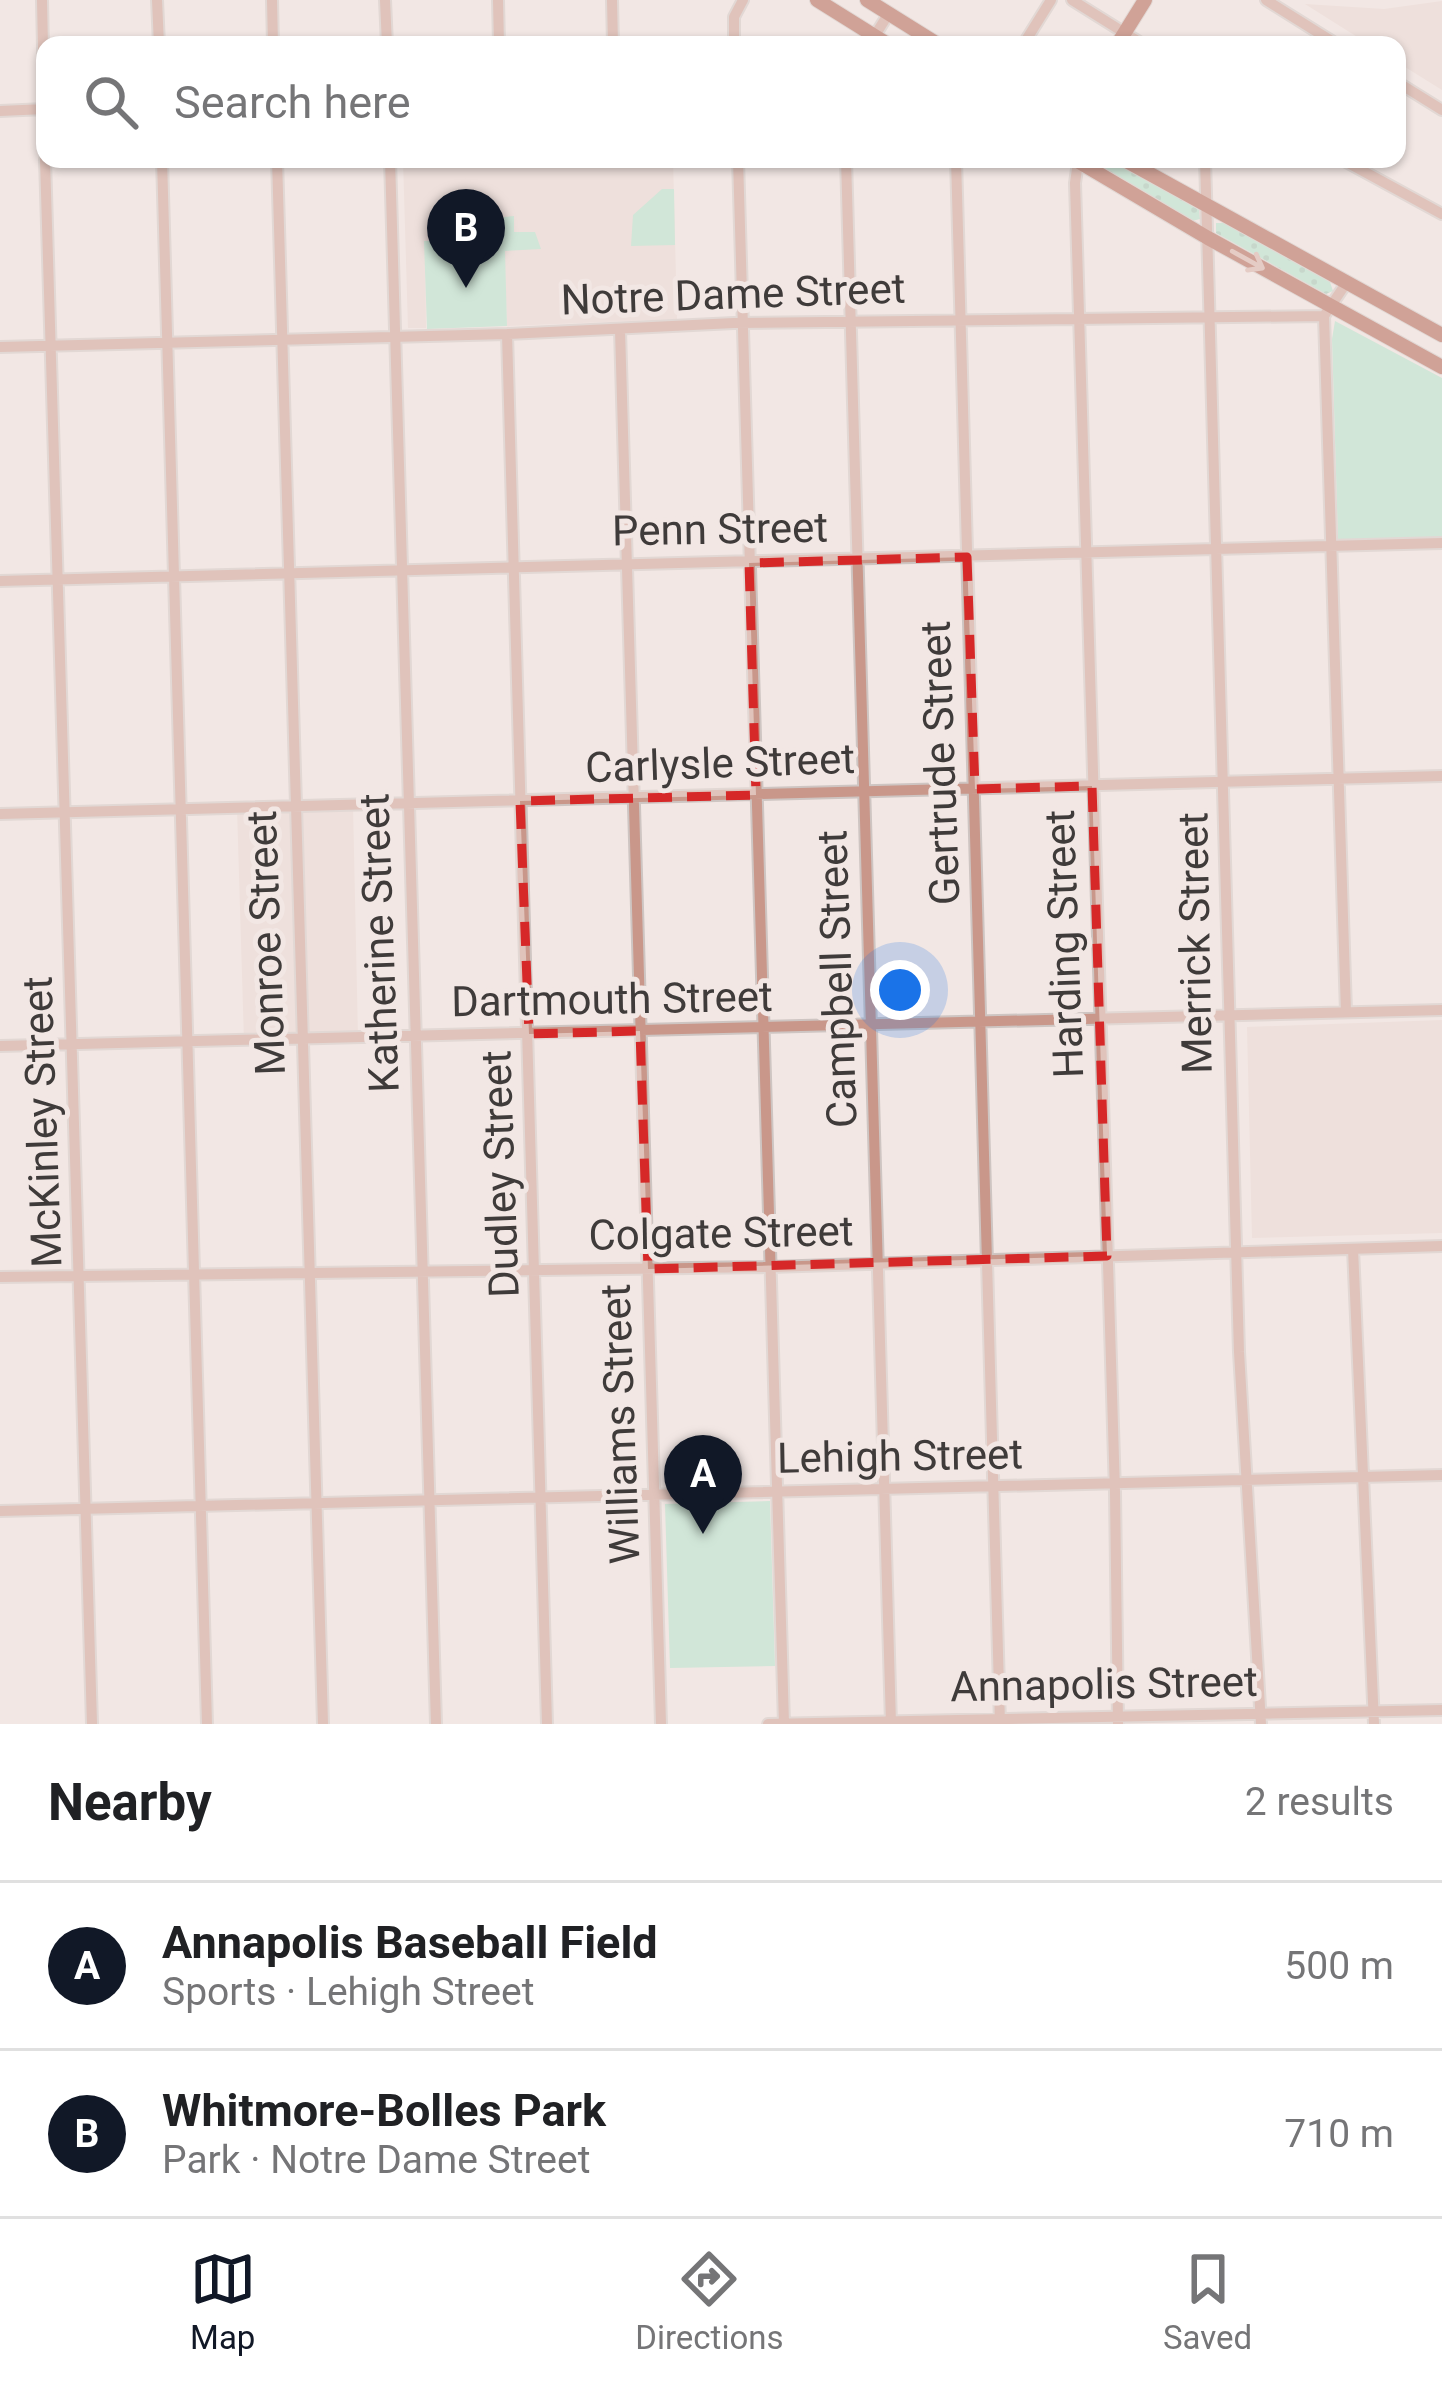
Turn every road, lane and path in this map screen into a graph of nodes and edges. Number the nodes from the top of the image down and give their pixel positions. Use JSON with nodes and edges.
{"nodes":[{"id":1,"x":42,"y":0,"type":"edge"},
{"id":2,"x":158,"y":0,"type":"edge"},
{"id":3,"x":272,"y":0,"type":"edge"},
{"id":4,"x":385,"y":0,"type":"edge"},
{"id":5,"x":498,"y":0,"type":"edge"},
{"id":6,"x":612,"y":0,"type":"edge"},
{"id":7,"x":743,"y":0,"type":"edge"},
{"id":8,"x":817,"y":0,"type":"edge"},
{"id":9,"x":868,"y":0,"type":"edge"},
{"id":10,"x":1051,"y":0,"type":"edge"},
{"id":11,"x":1072,"y":0,"type":"edge"},
{"id":12,"x":1144,"y":0,"type":"edge"},
{"id":13,"x":1267,"y":0,"type":"edge"},
{"id":14,"x":889,"y":13,"type":"junction"},
{"id":15,"x":43,"y":36,"type":"edge"},
{"id":16,"x":159,"y":36,"type":"edge"},
{"id":17,"x":273,"y":36,"type":"edge"},
{"id":18,"x":387,"y":36,"type":"edge"},
{"id":19,"x":499,"y":36,"type":"edge"},
{"id":20,"x":613,"y":36,"type":"edge"},
{"id":21,"x":734,"y":36,"type":"edge"},
{"id":22,"x":866,"y":36,"type":"edge"},
{"id":23,"x":875,"y":36,"type":"edge"},
{"id":24,"x":926,"y":36,"type":"edge"},
{"id":25,"x":1029,"y":36,"type":"edge"},
{"id":26,"x":1116,"y":36,"type":"edge"},
{"id":27,"x":1122,"y":36,"type":"edge"},
{"id":28,"x":1324,"y":36,"type":"edge"},
{"id":29,"x":1406,"y":88,"type":"edge"},
{"id":30,"x":36,"y":110,"type":"edge"},
{"id":31,"x":1442,"y":110,"type":"edge"},
{"id":32,"x":0,"y":111,"type":"edge"},
{"id":33,"x":45,"y":168,"type":"edge"},
{"id":34,"x":162,"y":168,"type":"edge"},
{"id":35,"x":277,"y":168,"type":"edge"},
{"id":36,"x":390,"y":168,"type":"edge"},
{"id":37,"x":738,"y":168,"type":"edge"},
{"id":38,"x":846,"y":168,"type":"edge"},
{"id":39,"x":956,"y":168,"type":"edge"},
{"id":40,"x":1076,"y":168,"type":"edge"},
{"id":41,"x":1090,"y":168,"type":"edge"},
{"id":42,"x":1139,"y":168,"type":"edge"},
{"id":43,"x":1205,"y":168,"type":"edge"},
{"id":44,"x":1358,"y":168,"type":"edge"},
{"id":45,"x":1207,"y":206,"type":"junction"},
{"id":46,"x":1442,"y":214,"type":"edge"},
{"id":47,"x":1208,"y":238,"type":"junction"},
{"id":48,"x":1347,"y":282,"type":"junction"},
{"id":49,"x":1328,"y":311,"type":"junction"},
{"id":50,"x":1210,"y":318,"type":"junction"},
{"id":51,"x":1079,"y":320,"type":"junction"},
{"id":52,"x":961,"y":321,"type":"junction"},
{"id":53,"x":852,"y":322,"type":"junction"},
{"id":54,"x":743,"y":324,"type":"junction"},
{"id":55,"x":620,"y":330,"type":"junction"},
{"id":56,"x":507,"y":334,"type":"junction"},
{"id":57,"x":1442,"y":335,"type":"edge"},
{"id":58,"x":393,"y":337,"type":"junction"},
{"id":59,"x":281,"y":340,"type":"junction"},
{"id":60,"x":167,"y":343,"type":"junction"},
{"id":61,"x":51,"y":346,"type":"junction"},
{"id":62,"x":0,"y":347,"type":"edge"},
{"id":63,"x":1442,"y":367,"type":"edge"},
{"id":64,"x":1442,"y":543,"type":"edge"},
{"id":65,"x":1333,"y":547,"type":"junction"},
{"id":66,"x":1218,"y":550,"type":"junction"},
{"id":67,"x":1085,"y":554,"type":"junction"},
{"id":68,"x":967,"y":557,"type":"junction"},
{"id":69,"x":858,"y":560,"type":"junction"},
{"id":70,"x":748,"y":563,"type":"junction"},
{"id":71,"x":628,"y":564,"type":"junction"},
{"id":72,"x":513,"y":568,"type":"junction"},
{"id":73,"x":400,"y":571,"type":"junction"},
{"id":74,"x":288,"y":574,"type":"junction"},
{"id":75,"x":173,"y":577,"type":"junction"},
{"id":76,"x":57,"y":579,"type":"junction"},
{"id":77,"x":0,"y":581,"type":"edge"},
{"id":78,"x":1442,"y":776,"type":"edge"},
{"id":79,"x":1338,"y":779,"type":"junction"},
{"id":80,"x":1224,"y":783,"type":"junction"},
{"id":81,"x":1092,"y":786,"type":"junction"},
{"id":82,"x":975,"y":789,"type":"junction"},
{"id":83,"x":864,"y":792,"type":"junction"},
{"id":84,"x":757,"y":794,"type":"junction"},
{"id":85,"x":634,"y":798,"type":"junction"},
{"id":86,"x":520,"y":801,"type":"junction"},
{"id":87,"x":407,"y":804,"type":"junction"},
{"id":88,"x":295,"y":807,"type":"junction"},
{"id":89,"x":181,"y":809,"type":"junction"},
{"id":90,"x":64,"y":812,"type":"junction"},
{"id":91,"x":0,"y":814,"type":"edge"},
{"id":92,"x":1442,"y":1010,"type":"edge"},
{"id":93,"x":1346,"y":1012,"type":"junction"},
{"id":94,"x":1230,"y":1015,"type":"junction"},
{"id":95,"x":1100,"y":1019,"type":"junction"},
{"id":96,"x":981,"y":1022,"type":"junction"},
{"id":97,"x":872,"y":1025,"type":"junction"},
{"id":98,"x":763,"y":1028,"type":"junction"},
{"id":99,"x":640,"y":1031,"type":"junction"},
{"id":100,"x":529,"y":1034,"type":"junction"},
{"id":101,"x":414,"y":1036,"type":"junction"},
{"id":102,"x":302,"y":1040,"type":"junction"},
{"id":103,"x":187,"y":1042,"type":"junction"},
{"id":104,"x":72,"y":1043,"type":"junction"},
{"id":105,"x":0,"y":1046,"type":"edge"},
{"id":106,"x":1442,"y":1246,"type":"edge"},
{"id":107,"x":1353,"y":1249,"type":"junction"},
{"id":108,"x":1236,"y":1252,"type":"junction"},
{"id":109,"x":1107,"y":1256,"type":"junction"},
{"id":110,"x":988,"y":1260,"type":"junction"},
{"id":111,"x":879,"y":1264,"type":"junction"},
{"id":112,"x":770,"y":1267,"type":"junction"},
{"id":113,"x":536,"y":1269,"type":"junction"},
{"id":114,"x":649,"y":1269,"type":"junction"},
{"id":115,"x":422,"y":1271,"type":"junction"},
{"id":116,"x":310,"y":1272,"type":"junction"},
{"id":117,"x":195,"y":1274,"type":"junction"},
{"id":118,"x":80,"y":1276,"type":"junction"},
{"id":119,"x":0,"y":1277,"type":"edge"},
{"id":120,"x":1442,"y":1475,"type":"edge"},
{"id":121,"x":1362,"y":1477,"type":"junction"},
{"id":122,"x":1246,"y":1481,"type":"junction"},
{"id":123,"x":1113,"y":1484,"type":"junction"},
{"id":124,"x":995,"y":1486,"type":"junction"},
{"id":125,"x":885,"y":1489,"type":"junction"},
{"id":126,"x":779,"y":1492,"type":"junction"},
{"id":127,"x":654,"y":1495,"type":"junction"},
{"id":128,"x":541,"y":1498,"type":"junction"},
{"id":129,"x":428,"y":1501,"type":"junction"},
{"id":130,"x":316,"y":1504,"type":"junction"},
{"id":131,"x":200,"y":1506,"type":"junction"},
{"id":132,"x":85,"y":1509,"type":"junction"},
{"id":133,"x":0,"y":1511,"type":"edge"},
{"id":134,"x":1442,"y":1710,"type":"edge"},
{"id":135,"x":1374,"y":1718,"type":"edge"},
{"id":136,"x":1261,"y":1719,"type":"edge"},
{"id":137,"x":1118,"y":1721,"type":"edge"},
{"id":138,"x":1000,"y":1722,"type":"edge"},
{"id":139,"x":891,"y":1723,"type":"edge"},
{"id":140,"x":92,"y":1724,"type":"edge"},
{"id":141,"x":207,"y":1724,"type":"edge"},
{"id":142,"x":323,"y":1724,"type":"edge"},
{"id":143,"x":436,"y":1724,"type":"edge"},
{"id":144,"x":547,"y":1724,"type":"edge"},
{"id":145,"x":661,"y":1724,"type":"edge"},
{"id":146,"x":768,"y":1724,"type":"edge"},
{"id":147,"x":784,"y":1724,"type":"edge"}],
"edges":[{"from":1,"to":15,"type":"street"},
{"from":2,"to":16,"type":"street"},
{"from":3,"to":17,"type":"street"},
{"from":4,"to":18,"type":"street"},
{"from":5,"to":19,"type":"street"},
{"from":6,"to":20,"type":"street"},
{"from":7,"to":21,"type":"street"},
{"from":8,"to":22,"type":"main road"},
{"from":9,"to":14,"type":"main road"},
{"from":10,"to":25,"type":"street"},
{"from":11,"to":26,"type":"street"},
{"from":12,"to":27,"type":"main road"},
{"from":13,"to":28,"type":"street"},
{"from":14,"to":23,"type":"street"},
{"from":14,"to":24,"type":"main road"},
{"from":29,"to":31,"type":"street"},
{"from":30,"to":32,"type":"street"},
{"from":33,"to":61,"type":"street","name":"McKinley Street"},
{"from":34,"to":60,"type":"street"},
{"from":35,"to":59,"type":"street","name":"Monroe Street"},
{"from":36,"to":58,"type":"street","name":"Katherine Street"},
{"from":37,"to":54,"type":"street"},
{"from":38,"to":53,"type":"street","name":"Campbell Street"},
{"from":39,"to":52,"type":"street","name":"Gertrude Street"},
{"from":40,"to":51,"type":"street","name":"Harding Street"},
{"from":41,"to":47,"type":"main road"},
{"from":42,"to":45,"type":"main road"},
{"from":43,"to":45,"type":"street","name":"Merrick Street"},
{"from":44,"to":46,"type":"street"},
{"from":45,"to":47,"type":"street","name":"Merrick Street"},
{"from":45,"to":48,"type":"main road"},
{"from":47,"to":49,"type":"main road","one_way":true},
{"from":47,"to":50,"type":"street","name":"Merrick Street"},
{"from":48,"to":49,"type":"street"},
{"from":48,"to":57,"type":"main road"},
{"from":49,"to":50,"type":"street","name":"Notre Dame Street"},
{"from":49,"to":63,"type":"main road"},
{"from":49,"to":65,"type":"street"},
{"from":50,"to":51,"type":"street","name":"Notre Dame Street"},
{"from":50,"to":66,"type":"street","name":"Merrick Street"},
{"from":51,"to":52,"type":"street","name":"Notre Dame Street"},
{"from":51,"to":67,"type":"street","name":"Harding Street"},
{"from":52,"to":53,"type":"street","name":"Notre Dame Street"},
{"from":52,"to":68,"type":"street","name":"Gertrude Street"},
{"from":53,"to":54,"type":"street","name":"Notre Dame Street"},
{"from":53,"to":69,"type":"street","name":"Campbell Street"},
{"from":54,"to":55,"type":"street","name":"Notre Dame Street"},
{"from":54,"to":70,"type":"street"},
{"from":55,"to":56,"type":"street","name":"Notre Dame Street"},
{"from":55,"to":71,"type":"street","name":"Williams Street"},
{"from":56,"to":58,"type":"street","name":"Notre Dame Street"},
{"from":56,"to":72,"type":"street","name":"Dudley Street"},
{"from":58,"to":59,"type":"street","name":"Notre Dame Street"},
{"from":58,"to":73,"type":"street","name":"Katherine Street"},
{"from":59,"to":60,"type":"street","name":"Notre Dame Street"},
{"from":59,"to":74,"type":"street","name":"Monroe Street"},
{"from":60,"to":61,"type":"street","name":"Notre Dame Street"},
{"from":60,"to":75,"type":"street"},
{"from":61,"to":62,"type":"street","name":"Notre Dame Street"},
{"from":61,"to":76,"type":"street","name":"McKinley Street"},
{"from":64,"to":65,"type":"street","name":"Penn Street"},
{"from":65,"to":66,"type":"street","name":"Penn Street"},
{"from":65,"to":79,"type":"street"},
{"from":66,"to":67,"type":"street","name":"Penn Street"},
{"from":66,"to":80,"type":"street","name":"Merrick Street"},
{"from":67,"to":68,"type":"street","name":"Penn Street"},
{"from":67,"to":81,"type":"street","name":"Harding Street"},
{"from":68,"to":69,"type":"street","name":"Penn Street"},
{"from":68,"to":82,"type":"street","name":"Gertrude Street"},
{"from":69,"to":70,"type":"street","name":"Penn Street"},
{"from":69,"to":83,"type":"street","name":"Campbell Street"},
{"from":70,"to":71,"type":"street","name":"Penn Street"},
{"from":70,"to":84,"type":"street"},
{"from":71,"to":72,"type":"street","name":"Penn Street"},
{"from":71,"to":85,"type":"street","name":"Williams Street"},
{"from":72,"to":73,"type":"street","name":"Penn Street"},
{"from":72,"to":86,"type":"street","name":"Dudley Street"},
{"from":73,"to":74,"type":"street","name":"Penn Street"},
{"from":73,"to":87,"type":"street","name":"Katherine Street"},
{"from":74,"to":75,"type":"street","name":"Penn Street"},
{"from":74,"to":88,"type":"street","name":"Monroe Street"},
{"from":75,"to":76,"type":"street","name":"Penn Street"},
{"from":75,"to":89,"type":"street"},
{"from":76,"to":77,"type":"street","name":"Penn Street"},
{"from":76,"to":90,"type":"street","name":"McKinley Street"},
{"from":78,"to":79,"type":"street","name":"Carlysle Street"},
{"from":79,"to":80,"type":"street","name":"Carlysle Street"},
{"from":79,"to":93,"type":"street"},
{"from":80,"to":81,"type":"street","name":"Carlysle Street"},
{"from":80,"to":94,"type":"street","name":"Merrick Street"},
{"from":81,"to":82,"type":"street","name":"Carlysle Street"},
{"from":81,"to":95,"type":"street","name":"Harding Street"},
{"from":82,"to":83,"type":"street","name":"Carlysle Street"},
{"from":82,"to":96,"type":"street","name":"Gertrude Street"},
{"from":83,"to":84,"type":"street","name":"Carlysle Street"},
{"from":83,"to":97,"type":"street","name":"Campbell Street"},
{"from":84,"to":85,"type":"street","name":"Carlysle Street"},
{"from":84,"to":98,"type":"street"},
{"from":85,"to":86,"type":"street","name":"Carlysle Street"},
{"from":85,"to":99,"type":"street","name":"Williams Street"},
{"from":86,"to":87,"type":"street","name":"Carlysle Street"},
{"from":86,"to":100,"type":"street","name":"Dudley Street"},
{"from":87,"to":88,"type":"street","name":"Carlysle Street"},
{"from":87,"to":101,"type":"street","name":"Katherine Street"},
{"from":88,"to":89,"type":"street","name":"Carlysle Street"},
{"from":88,"to":102,"type":"street","name":"Monroe Street"},
{"from":89,"to":90,"type":"street","name":"Carlysle Street"},
{"from":89,"to":103,"type":"street"},
{"from":90,"to":91,"type":"street","name":"Carlysle Street"},
{"from":90,"to":104,"type":"street","name":"McKinley Street"},
{"from":92,"to":93,"type":"street","name":"Dartmouth Street"},
{"from":93,"to":94,"type":"street","name":"Dartmouth Street"},
{"from":94,"to":95,"type":"street","name":"Dartmouth Street"},
{"from":94,"to":108,"type":"street","name":"Merrick Street"},
{"from":95,"to":96,"type":"street","name":"Dartmouth Street"},
{"from":95,"to":109,"type":"street","name":"Harding Street"},
{"from":96,"to":97,"type":"street","name":"Dartmouth Street"},
{"from":96,"to":110,"type":"street","name":"Gertrude Street"},
{"from":97,"to":98,"type":"street","name":"Dartmouth Street"},
{"from":97,"to":111,"type":"street","name":"Campbell Street"},
{"from":98,"to":99,"type":"street","name":"Dartmouth Street"},
{"from":98,"to":112,"type":"street"},
{"from":99,"to":100,"type":"street","name":"Dartmouth Street"},
{"from":99,"to":114,"type":"street","name":"Williams Street"},
{"from":100,"to":101,"type":"street","name":"Dartmouth Street"},
{"from":100,"to":113,"type":"street","name":"Dudley Street"},
{"from":101,"to":102,"type":"street","name":"Dartmouth Street"},
{"from":101,"to":115,"type":"street","name":"Katherine Street"},
{"from":102,"to":103,"type":"street","name":"Dartmouth Street"},
{"from":102,"to":116,"type":"street","name":"Monroe Street"},
{"from":103,"to":104,"type":"street","name":"Dartmouth Street"},
{"from":103,"to":117,"type":"street"},
{"from":104,"to":105,"type":"street","name":"Dartmouth Street"},
{"from":104,"to":118,"type":"street","name":"McKinley Street"},
{"from":106,"to":107,"type":"street","name":"Colgate Street"},
{"from":107,"to":108,"type":"street","name":"Colgate Street"},
{"from":107,"to":121,"type":"street"},
{"from":108,"to":109,"type":"street","name":"Colgate Street"},
{"from":108,"to":122,"type":"street","name":"Merrick Street"},
{"from":109,"to":110,"type":"street","name":"Colgate Street"},
{"from":109,"to":123,"type":"street","name":"Harding Street"},
{"from":110,"to":111,"type":"street","name":"Colgate Street"},
{"from":110,"to":124,"type":"street","name":"Gertrude Street"},
{"from":111,"to":112,"type":"street","name":"Colgate Street"},
{"from":111,"to":125,"type":"street","name":"Campbell Street"},
{"from":112,"to":114,"type":"street","name":"Colgate Street"},
{"from":112,"to":126,"type":"street"},
{"from":113,"to":114,"type":"street","name":"Colgate Street"},
{"from":113,"to":115,"type":"street","name":"Colgate Street"},
{"from":113,"to":128,"type":"street","name":"Dudley Street"},
{"from":114,"to":127,"type":"street","name":"Williams Street"},
{"from":115,"to":116,"type":"street","name":"Colgate Street"},
{"from":115,"to":129,"type":"street","name":"Katherine Street"},
{"from":116,"to":117,"type":"street","name":"Colgate Street"},
{"from":116,"to":130,"type":"street","name":"Monroe Street"},
{"from":117,"to":118,"type":"street","name":"Colgate Street"},
{"from":117,"to":131,"type":"street"},
{"from":118,"to":119,"type":"street","name":"Colgate Street"},
{"from":118,"to":132,"type":"street","name":"McKinley Street"},
{"from":120,"to":121,"type":"street","name":"Lehigh Street"},
{"from":121,"to":122,"type":"street","name":"Lehigh Street"},
{"from":121,"to":135,"type":"street"},
{"from":122,"to":123,"type":"street","name":"Lehigh Street"},
{"from":122,"to":136,"type":"street","name":"Merrick Street"},
{"from":123,"to":124,"type":"street","name":"Lehigh Street"},
{"from":123,"to":137,"type":"street","name":"Harding Street"},
{"from":124,"to":125,"type":"street","name":"Lehigh Street"},
{"from":124,"to":138,"type":"street","name":"Gertrude Street"},
{"from":125,"to":126,"type":"street","name":"Lehigh Street"},
{"from":125,"to":139,"type":"street","name":"Campbell Street"},
{"from":126,"to":127,"type":"street","name":"Lehigh Street"},
{"from":126,"to":147,"type":"street"},
{"from":127,"to":128,"type":"street","name":"Lehigh Street"},
{"from":127,"to":145,"type":"street","name":"Williams Street"},
{"from":128,"to":129,"type":"street","name":"Lehigh Street"},
{"from":128,"to":144,"type":"street","name":"Dudley Street"},
{"from":129,"to":130,"type":"street","name":"Lehigh Street"},
{"from":129,"to":143,"type":"street","name":"Katherine Street"},
{"from":130,"to":131,"type":"street","name":"Lehigh Street"},
{"from":130,"to":142,"type":"street","name":"Monroe Street"},
{"from":131,"to":132,"type":"street","name":"Lehigh Street"},
{"from":131,"to":141,"type":"street"},
{"from":132,"to":133,"type":"street","name":"Lehigh Street"},
{"from":132,"to":140,"type":"street","name":"McKinley Street"},
{"from":134,"to":135,"type":"street","name":"Annapolis Street"},
{"from":135,"to":136,"type":"street","name":"Annapolis Street"},
{"from":136,"to":137,"type":"street","name":"Annapolis Street"},
{"from":137,"to":138,"type":"street","name":"Annapolis Street"},
{"from":138,"to":139,"type":"street","name":"Annapolis Street"},
{"from":139,"to":147,"type":"street","name":"Annapolis Street"},
{"from":146,"to":147,"type":"street","name":"Annapolis Street"}]}
